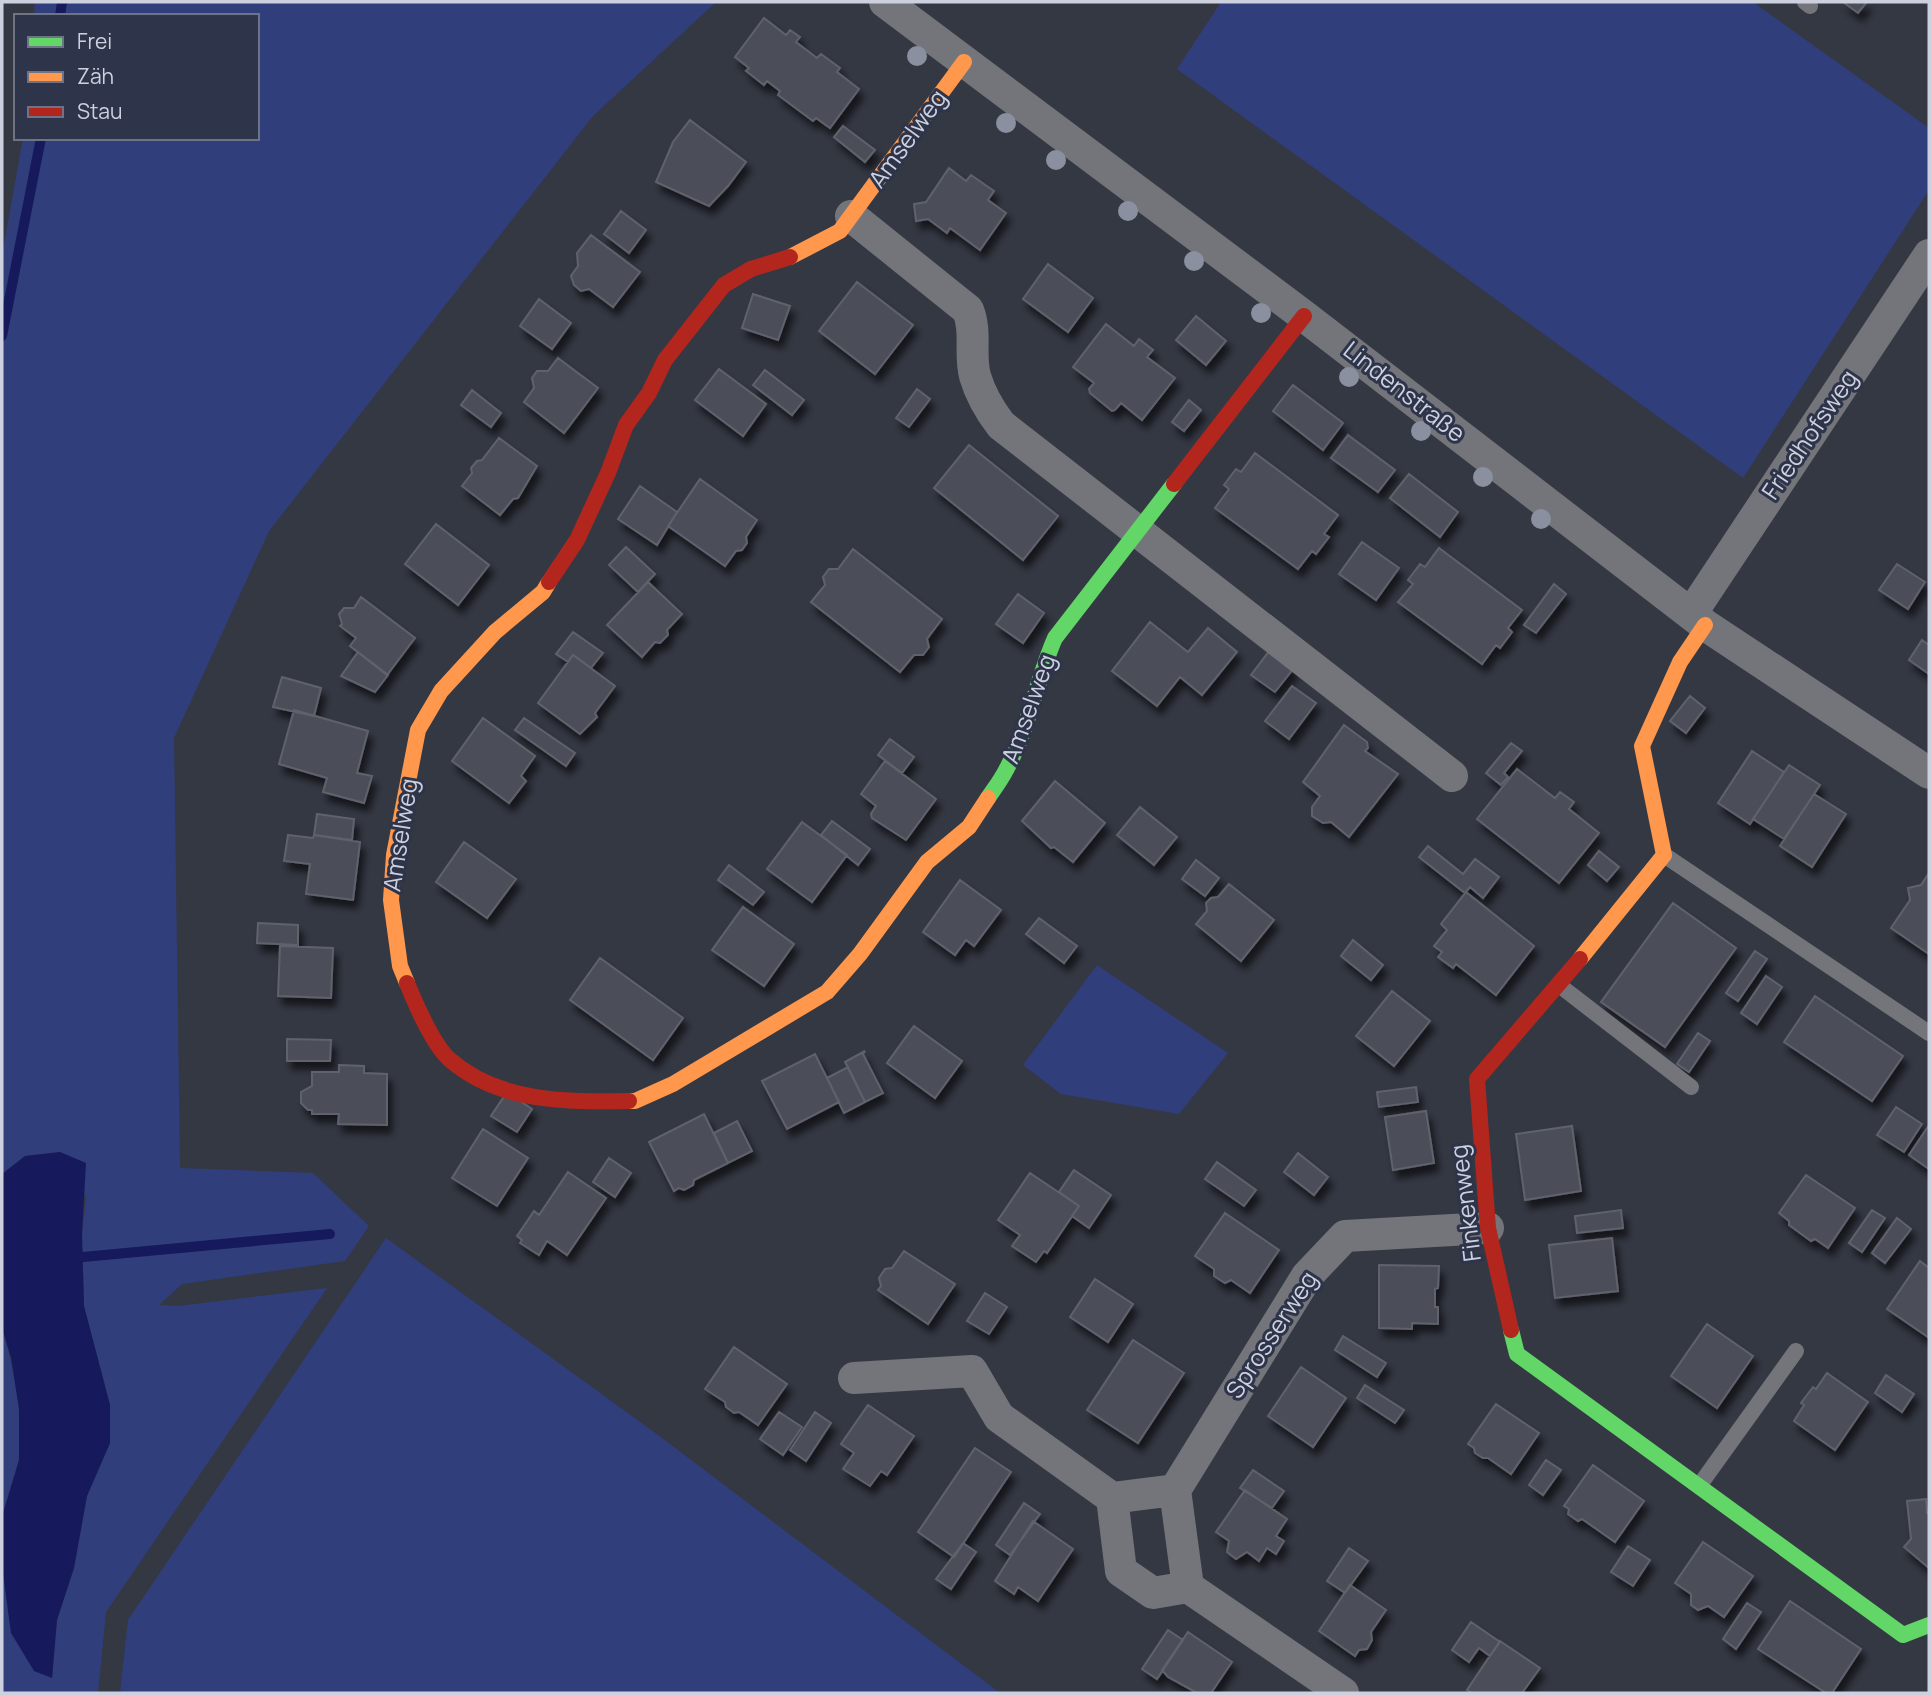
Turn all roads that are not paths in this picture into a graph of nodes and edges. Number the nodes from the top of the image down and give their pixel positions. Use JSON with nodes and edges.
{"nodes":[{"id":1,"x":885,"y":2,"type":"edge"},
{"id":2,"x":964,"y":62,"type":"junction"},
{"id":3,"x":851,"y":216,"type":"junction"},
{"id":4,"x":1929,"y":255,"type":"edge"},
{"id":5,"x":1304,"y":316,"type":"junction"},
{"id":6,"x":1139,"y":531,"type":"junction"},
{"id":7,"x":1698,"y":619,"type":"junction"},
{"id":8,"x":1929,"y":773,"type":"edge"},
{"id":9,"x":1452,"y":776,"type":"dead end"},
{"id":10,"x":1664,"y":855,"type":"junction"},
{"id":11,"x":1559,"y":985,"type":"junction"},
{"id":12,"x":1929,"y":1033,"type":"edge"},
{"id":13,"x":1691,"y":1087,"type":"dead end"},
{"id":14,"x":1488,"y":1228,"type":"junction"},
{"id":15,"x":1796,"y":1351,"type":"dead end"},
{"id":16,"x":855,"y":1378,"type":"dead end"},
{"id":17,"x":1699,"y":1486,"type":"junction"},
{"id":18,"x":1174,"y":1490,"type":"junction"},
{"id":19,"x":1112,"y":1498,"type":"junction"},
{"id":20,"x":1188,"y":1587,"type":"junction"},
{"id":21,"x":1929,"y":1625,"type":"edge"},
{"id":22,"x":1343,"y":1693,"type":"edge"}],
"edges":[{"from":1,"to":2,"type":"street","name":"Lindenstraße"},
{"from":2,"to":3,"type":"street","name":"Amselweg"},
{"from":2,"to":5,"type":"street","name":"Lindenstraße"},
{"from":3,"to":6,"type":"street"},
{"from":3,"to":6,"type":"street","name":"Amselweg"},
{"from":4,"to":7,"type":"street","name":"Friedhofsweg"},
{"from":5,"to":6,"type":"street","name":"Amselweg"},
{"from":5,"to":7,"type":"street","name":"Lindenstraße"},
{"from":6,"to":9,"type":"street"},
{"from":7,"to":8,"type":"street","name":"Lindenstraße"},
{"from":7,"to":10,"type":"street"},
{"from":10,"to":11,"type":"street","name":"Finkenweg"},
{"from":10,"to":12,"type":"lane"},
{"from":11,"to":13,"type":"lane"},
{"from":11,"to":14,"type":"street","name":"Finkenweg"},
{"from":14,"to":17,"type":"street","name":"Finkenweg"},
{"from":14,"to":18,"type":"street","name":"Sprosserweg"},
{"from":15,"to":17,"type":"lane"},
{"from":16,"to":19,"type":"street"},
{"from":17,"to":21,"type":"street","name":"Finkenweg"},
{"from":18,"to":19,"type":"street"},
{"from":18,"to":20,"type":"street"},
{"from":19,"to":20,"type":"street"},
{"from":20,"to":22,"type":"street"}]}
